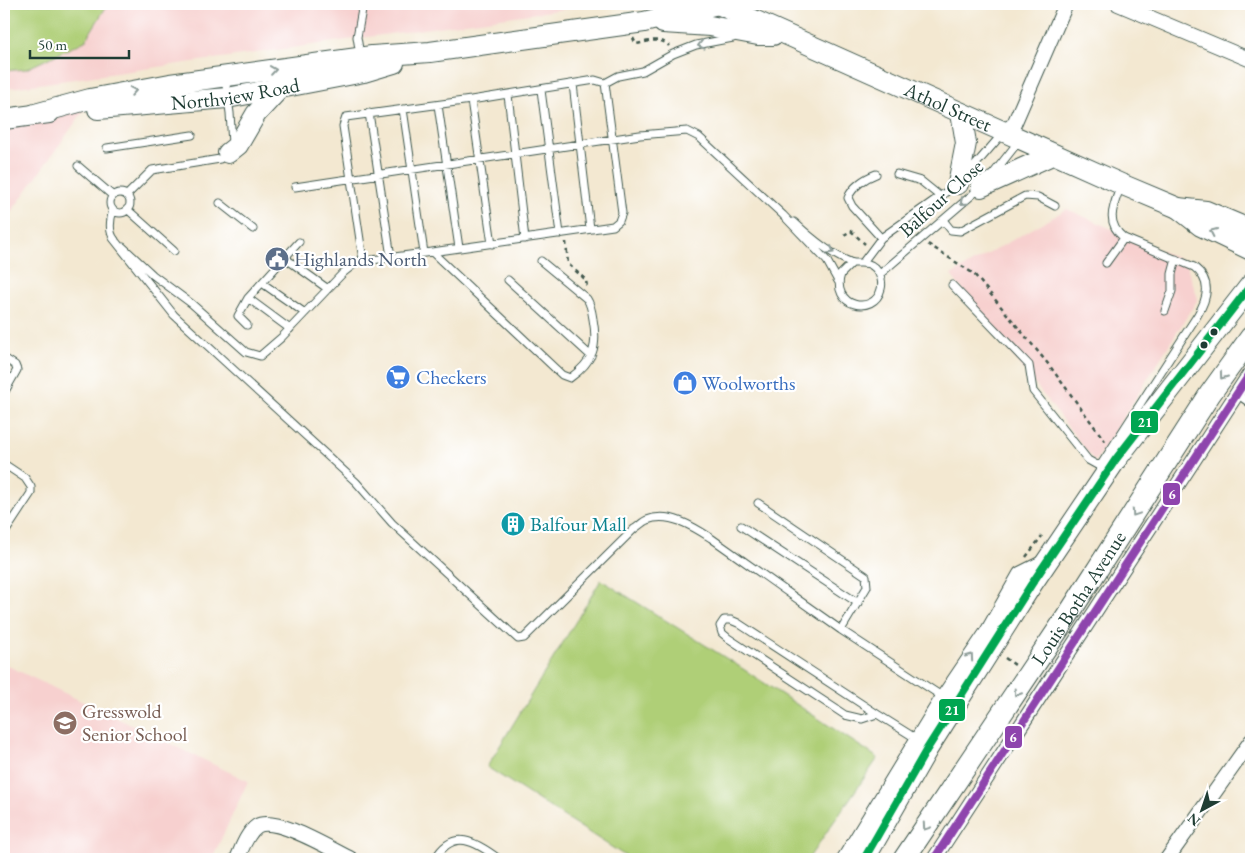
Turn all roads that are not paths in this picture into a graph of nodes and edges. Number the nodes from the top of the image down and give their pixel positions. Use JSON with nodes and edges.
{"nodes":[{"id":1,"x":362,"y":4,"type":"edge"},
{"id":2,"x":664,"y":4,"type":"edge"},
{"id":3,"x":718,"y":4,"type":"edge"},
{"id":4,"x":1066,"y":4,"type":"edge"},
{"id":5,"x":1118,"y":4,"type":"edge"},
{"id":6,"x":642,"y":22,"type":"junction"},
{"id":7,"x":748,"y":33,"type":"junction"},
{"id":8,"x":783,"y":34,"type":"junction"},
{"id":9,"x":430,"y":52,"type":"junction"},
{"id":10,"x":360,"y":58,"type":"junction"},
{"id":11,"x":1251,"y":60,"type":"edge"},
{"id":12,"x":224,"y":77,"type":"junction"},
{"id":13,"x":605,"y":83,"type":"junction"},
{"id":14,"x":573,"y":84,"type":"junction"},
{"id":15,"x":280,"y":88,"type":"junction"},
{"id":16,"x":541,"y":90,"type":"junction"},
{"id":17,"x":508,"y":95,"type":"junction"},
{"id":18,"x":227,"y":98,"type":"junction"},
{"id":19,"x":471,"y":100,"type":"junction"},
{"id":20,"x":438,"y":105,"type":"junction"},
{"id":21,"x":403,"y":110,"type":"junction"},
{"id":22,"x":960,"y":113,"type":"junction"},
{"id":23,"x":35,"y":114,"type":"junction"},
{"id":24,"x":370,"y":114,"type":"junction"},
{"id":25,"x":4,"y":119,"type":"edge"},
{"id":26,"x":1012,"y":132,"type":"junction"},
{"id":27,"x":192,"y":135,"type":"dead end"},
{"id":28,"x":107,"y":148,"type":"dead end"},
{"id":29,"x":228,"y":153,"type":"junction"},
{"id":30,"x":1052,"y":154,"type":"junction"},
{"id":31,"x":78,"y":166,"type":"dead end"},
{"id":32,"x":876,"y":174,"type":"dead end"},
{"id":33,"x":897,"y":174,"type":"dead end"},
{"id":34,"x":958,"y":184,"type":"junction"},
{"id":35,"x":1121,"y":184,"type":"junction"},
{"id":36,"x":295,"y":187,"type":"dead end"},
{"id":37,"x":981,"y":187,"type":"junction"},
{"id":38,"x":113,"y":196,"type":"junction"},
{"id":39,"x":127,"y":196,"type":"junction"},
{"id":40,"x":942,"y":198,"type":"junction"},
{"id":41,"x":220,"y":203,"type":"dead end"},
{"id":42,"x":1055,"y":206,"type":"dead end"},
{"id":43,"x":1178,"y":208,"type":"junction"},
{"id":44,"x":128,"y":209,"type":"junction"},
{"id":45,"x":114,"y":210,"type":"junction"},
{"id":46,"x":783,"y":215,"type":"junction"},
{"id":47,"x":943,"y":220,"type":"junction"},
{"id":48,"x":1250,"y":226,"type":"edge"},
{"id":49,"x":253,"y":229,"type":"dead end"},
{"id":50,"x":590,"y":229,"type":"junction"},
{"id":51,"x":563,"y":233,"type":"junction"},
{"id":52,"x":113,"y":238,"type":"junction"},
{"id":53,"x":881,"y":238,"type":"junction"},
{"id":54,"x":1124,"y":238,"type":"junction"},
{"id":55,"x":524,"y":239,"type":"junction"},
{"id":56,"x":299,"y":242,"type":"dead end"},
{"id":57,"x":492,"y":244,"type":"junction"},
{"id":58,"x":459,"y":248,"type":"junction"},
{"id":59,"x":1251,"y":250,"type":"edge"},
{"id":60,"x":174,"y":251,"type":"dead end"},
{"id":61,"x":432,"y":252,"type":"junction"},
{"id":62,"x":424,"y":253,"type":"junction"},
{"id":63,"x":391,"y":257,"type":"junction"},
{"id":64,"x":285,"y":258,"type":"junction"},
{"id":65,"x":1176,"y":259,"type":"junction"},
{"id":66,"x":363,"y":260,"type":"junction"},
{"id":67,"x":541,"y":261,"type":"dead end"},
{"id":68,"x":863,"y":262,"type":"junction"},
{"id":69,"x":852,"y":263,"type":"junction"},
{"id":70,"x":1106,"y":263,"type":"dead end"},
{"id":71,"x":880,"y":274,"type":"junction"},
{"id":72,"x":508,"y":280,"type":"dead end"},
{"id":73,"x":838,"y":281,"type":"junction"},
{"id":74,"x":262,"y":283,"type":"junction"},
{"id":75,"x":952,"y":285,"type":"dead end"},
{"id":76,"x":1251,"y":285,"type":"edge"},
{"id":77,"x":328,"y":289,"type":"junction"},
{"id":78,"x":248,"y":298,"type":"junction"},
{"id":79,"x":1165,"y":311,"type":"dead end"},
{"id":80,"x":305,"y":313,"type":"junction"},
{"id":81,"x":247,"y":325,"type":"dead end"},
{"id":82,"x":290,"y":329,"type":"junction"},
{"id":83,"x":1248,"y":348,"type":"edge"},
{"id":84,"x":591,"y":356,"type":"junction"},
{"id":85,"x":4,"y":358,"type":"edge"},
{"id":86,"x":1251,"y":372,"type":"edge"},
{"id":87,"x":4,"y":392,"type":"edge"},
{"id":88,"x":1237,"y":394,"type":"junction"},
{"id":89,"x":1251,"y":404,"type":"edge"},
{"id":90,"x":4,"y":464,"type":"edge"},
{"id":91,"x":758,"y":504,"type":"dead end"},
{"id":92,"x":741,"y":526,"type":"dead end"},
{"id":93,"x":4,"y":534,"type":"edge"},
{"id":94,"x":1048,"y":559,"type":"junction"},
{"id":95,"x":858,"y":603,"type":"junction"},
{"id":96,"x":841,"y":630,"type":"junction"},
{"id":97,"x":943,"y":697,"type":"junction"},
{"id":98,"x":877,"y":714,"type":"junction"},
{"id":99,"x":917,"y":739,"type":"junction"},
{"id":100,"x":1251,"y":740,"type":"edge"},
{"id":101,"x":237,"y":859,"type":"edge"},
{"id":102,"x":351,"y":859,"type":"edge"},
{"id":103,"x":435,"y":859,"type":"edge"},
{"id":104,"x":499,"y":859,"type":"edge"},
{"id":105,"x":844,"y":859,"type":"edge"},
{"id":106,"x":864,"y":859,"type":"edge"},
{"id":107,"x":904,"y":859,"type":"edge"},
{"id":108,"x":934,"y":859,"type":"edge"},
{"id":109,"x":1167,"y":859,"type":"edge"}],
"edges":[{"from":1,"to":10,"type":"lane"},
{"from":2,"to":6,"type":"main road"},
{"from":3,"to":6,"type":"main road","name":"Northview Road"},
{"from":3,"to":8,"type":"main road","name":"Athol Street"},
{"from":4,"to":26,"type":"street"},
{"from":5,"to":11,"type":"street"},
{"from":6,"to":7,"type":"main road"},
{"from":6,"to":9,"type":"main road","name":"Northview Road"},
{"from":7,"to":8,"type":"main road"},
{"from":7,"to":13,"type":"lane","one_way":true},
{"from":8,"to":22,"type":"main road","name":"Athol Street"},
{"from":9,"to":10,"type":"main road","name":"Northview Road"},
{"from":9,"to":15,"type":"main road","name":"Northview Road"},
{"from":12,"to":10,"type":"main road","name":"Northview Road","one_way":true},
{"from":12,"to":18,"type":"lane"},
{"from":23,"to":12,"type":"main road","name":"Northview Road","one_way":true},
{"from":13,"to":14,"type":"lane"},
{"from":13,"to":50,"type":"lane"},
{"from":14,"to":16,"type":"lane"},
{"from":14,"to":50,"type":"lane"},
{"from":15,"to":18,"type":"main road","name":"Northview Road"},
{"from":15,"to":29,"type":"main road"},
{"from":16,"to":17,"type":"lane"},
{"from":16,"to":51,"type":"lane"},
{"from":17,"to":19,"type":"lane"},
{"from":17,"to":55,"type":"lane"},
{"from":18,"to":23,"type":"main road","name":"Northview Road"},
{"from":18,"to":29,"type":"lane"},
{"from":19,"to":20,"type":"lane"},
{"from":19,"to":57,"type":"lane"},
{"from":20,"to":21,"type":"lane"},
{"from":20,"to":58,"type":"lane"},
{"from":21,"to":24,"type":"lane"},
{"from":21,"to":62,"type":"lane"},
{"from":22,"to":26,"type":"main road","name":"Athol Street"},
{"from":22,"to":34,"type":"main road"},
{"from":23,"to":25,"type":"main road","name":"Northview Road"},
{"from":24,"to":63,"type":"lane"},
{"from":24,"to":66,"type":"lane"},
{"from":26,"to":30,"type":"main road","name":"Athol Street"},
{"from":26,"to":34,"type":"lane","name":"Balfour Close"},
{"from":26,"to":37,"type":"lane","name":"Balfour Close"},
{"from":27,"to":28,"type":"lane"},
{"from":29,"to":39,"type":"lane"},
{"from":30,"to":35,"type":"main road","name":"Athol Street"},
{"from":30,"to":37,"type":"main road"},
{"from":31,"to":38,"type":"lane"},
{"from":32,"to":53,"type":"lane"},
{"from":33,"to":40,"type":"lane"},
{"from":34,"to":40,"type":"lane","name":"Balfour Close"},
{"from":35,"to":43,"type":"main road","name":"Athol Street"},
{"from":35,"to":54,"type":"lane"},
{"from":36,"to":46,"type":"lane"},
{"from":37,"to":47,"type":"lane","name":"Balfour Close","one_way":true},
{"from":38,"to":39,"type":"lane"},
{"from":38,"to":45,"type":"lane"},
{"from":39,"to":44,"type":"lane"},
{"from":40,"to":53,"type":"lane","name":"Balfour Close"},
{"from":41,"to":49,"type":"lane"},
{"from":42,"to":47,"type":"lane"},
{"from":43,"to":48,"type":"main road","name":"Athol Street"},
{"from":59,"to":43,"type":"main road","name":"Athol Street","one_way":true},
{"from":44,"to":45,"type":"lane"},
{"from":44,"to":60,"type":"lane"},
{"from":45,"to":52,"type":"lane"},
{"from":46,"to":69,"type":"lane","one_way":true},
{"from":46,"to":73,"type":"lane"},
{"from":47,"to":71,"type":"lane","name":"Balfour Close"},
{"from":50,"to":51,"type":"lane"},
{"from":51,"to":55,"type":"lane"},
{"from":52,"to":82,"type":"lane"},
{"from":52,"to":96,"type":"lane"},
{"from":53,"to":68,"type":"lane","name":"Balfour Close"},
{"from":54,"to":65,"type":"lane"},
{"from":54,"to":70,"type":"lane"},
{"from":55,"to":57,"type":"lane"},
{"from":56,"to":64,"type":"lane"},
{"from":57,"to":58,"type":"lane"},
{"from":58,"to":61,"type":"lane"},
{"from":61,"to":62,"type":"lane"},
{"from":61,"to":84,"type":"lane"},
{"from":62,"to":63,"type":"lane"},
{"from":63,"to":66,"type":"lane"},
{"from":64,"to":74,"type":"lane"},
{"from":64,"to":77,"type":"lane"},
{"from":65,"to":75,"type":"lane"},
{"from":65,"to":79,"type":"lane"},
{"from":66,"to":77,"type":"lane"},
{"from":67,"to":84,"type":"lane"},
{"from":68,"to":69,"type":"lane"},
{"from":68,"to":71,"type":"lane"},
{"from":69,"to":73,"type":"lane"},
{"from":71,"to":73,"type":"lane"},
{"from":72,"to":84,"type":"lane"},
{"from":74,"to":78,"type":"lane"},
{"from":74,"to":80,"type":"lane"},
{"from":76,"to":94,"type":"main road"},
{"from":77,"to":80,"type":"lane"},
{"from":78,"to":81,"type":"lane"},
{"from":78,"to":82,"type":"lane"},
{"from":80,"to":82,"type":"lane"},
{"from":83,"to":107,"type":"main road","name":"Louis Botha Avenue","one_way":true},
{"from":85,"to":87,"type":"lane"},
{"from":86,"to":88,"type":"street","name":"Louis Botha Avenue"},
{"from":88,"to":89,"type":"lane"},
{"from":88,"to":108,"type":"street","name":"Louis Botha Avenue"},
{"from":90,"to":93,"type":"lane"},
{"from":91,"to":95,"type":"lane"},
{"from":92,"to":95,"type":"lane"},
{"from":97,"to":94,"type":"street","one_way":true},
{"from":94,"to":106,"type":"main road"},
{"from":95,"to":96,"type":"lane"},
{"from":96,"to":97,"type":"lane"},
{"from":97,"to":99,"type":"street"},
{"from":98,"to":98,"type":"lane"},
{"from":98,"to":99,"type":"lane"},
{"from":99,"to":105,"type":"street"},
{"from":100,"to":109,"type":"street"},
{"from":101,"to":102,"type":"street"},
{"from":103,"to":104,"type":"lane"}]}
